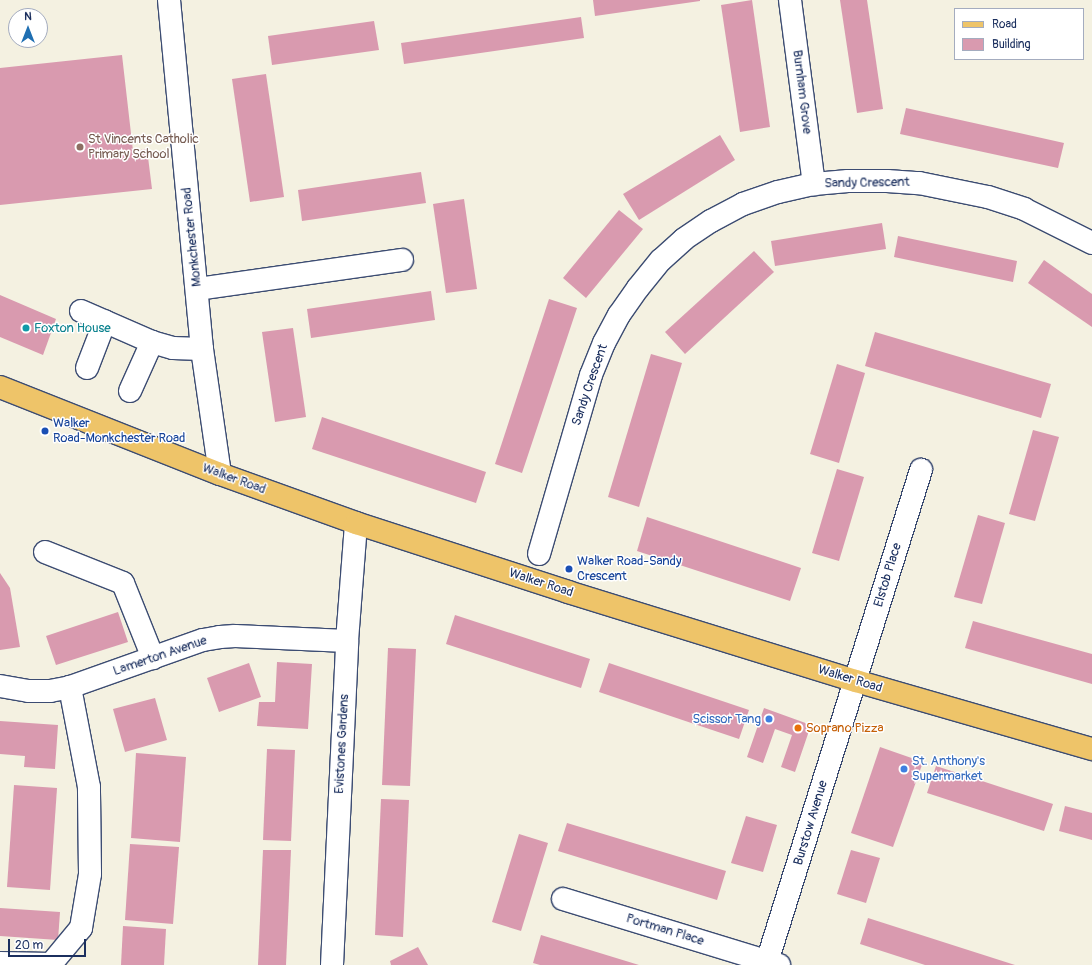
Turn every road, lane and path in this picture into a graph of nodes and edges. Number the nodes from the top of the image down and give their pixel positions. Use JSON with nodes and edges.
{"nodes":[{"id":1,"x":790,"y":0,"type":"edge"},
{"id":2,"x":173,"y":1,"type":"edge"},
{"id":3,"x":814,"y":184,"type":"junction"},
{"id":4,"x":1092,"y":243,"type":"edge"},
{"id":5,"x":402,"y":260,"type":"dead end"},
{"id":6,"x":198,"y":289,"type":"junction"},
{"id":7,"x":81,"y":311,"type":"dead end"},
{"id":8,"x":105,"y":321,"type":"junction"},
{"id":9,"x":152,"y":342,"type":"junction"},
{"id":10,"x":202,"y":349,"type":"junction"},
{"id":11,"x":87,"y":368,"type":"dead end"},
{"id":12,"x":0,"y":388,"type":"edge"},
{"id":13,"x":130,"y":391,"type":"dead end"},
{"id":14,"x":921,"y":470,"type":"dead end"},
{"id":15,"x":220,"y":474,"type":"junction"},
{"id":16,"x":356,"y":523,"type":"junction"},
{"id":17,"x":46,"y":552,"type":"dead end"},
{"id":18,"x":539,"y":554,"type":"dead end"},
{"id":19,"x":347,"y":641,"type":"junction"},
{"id":20,"x":153,"y":658,"type":"junction"},
{"id":21,"x":856,"y":681,"type":"junction"},
{"id":22,"x":0,"y":686,"type":"edge"},
{"id":23,"x":70,"y":687,"type":"junction"},
{"id":24,"x":1092,"y":749,"type":"edge"},
{"id":25,"x":563,"y":899,"type":"dead end"},
{"id":26,"x":0,"y":963,"type":"edge"},
{"id":27,"x":771,"y":964,"type":"edge"},
{"id":28,"x":332,"y":965,"type":"edge"}],
"edges":[{"from":1,"to":3,"type":"street","name":"Burnham Grove"},
{"from":2,"to":6,"type":"street","name":"Monkchester Road"},
{"from":3,"to":4,"type":"street","name":"Sandy Crescent"},
{"from":3,"to":18,"type":"street","name":"Sandy Crescent"},
{"from":5,"to":6,"type":"street"},
{"from":6,"to":10,"type":"street","name":"Monkchester Road"},
{"from":7,"to":8,"type":"street"},
{"from":8,"to":9,"type":"street"},
{"from":8,"to":11,"type":"street"},
{"from":9,"to":10,"type":"street"},
{"from":9,"to":13,"type":"street"},
{"from":10,"to":15,"type":"street","name":"Monkchester Road"},
{"from":12,"to":15,"type":"main road","name":"Walker Road"},
{"from":14,"to":21,"type":"street","name":"Elstob Place"},
{"from":15,"to":16,"type":"main road","name":"Walker Road"},
{"from":16,"to":19,"type":"street","name":"Evistones Gardens"},
{"from":16,"to":21,"type":"main road","name":"Walker Road"},
{"from":17,"to":20,"type":"street"},
{"from":19,"to":20,"type":"street","name":"Lamerton Avenue"},
{"from":19,"to":28,"type":"street","name":"Evistones Gardens"},
{"from":20,"to":23,"type":"street","name":"Lamerton Avenue"},
{"from":21,"to":24,"type":"main road","name":"Walker Road"},
{"from":21,"to":27,"type":"street","name":"Burstow Avenue"},
{"from":22,"to":23,"type":"street","name":"Lamerton Avenue"},
{"from":23,"to":26,"type":"street"},
{"from":25,"to":27,"type":"street","name":"Portman Place"}]}
